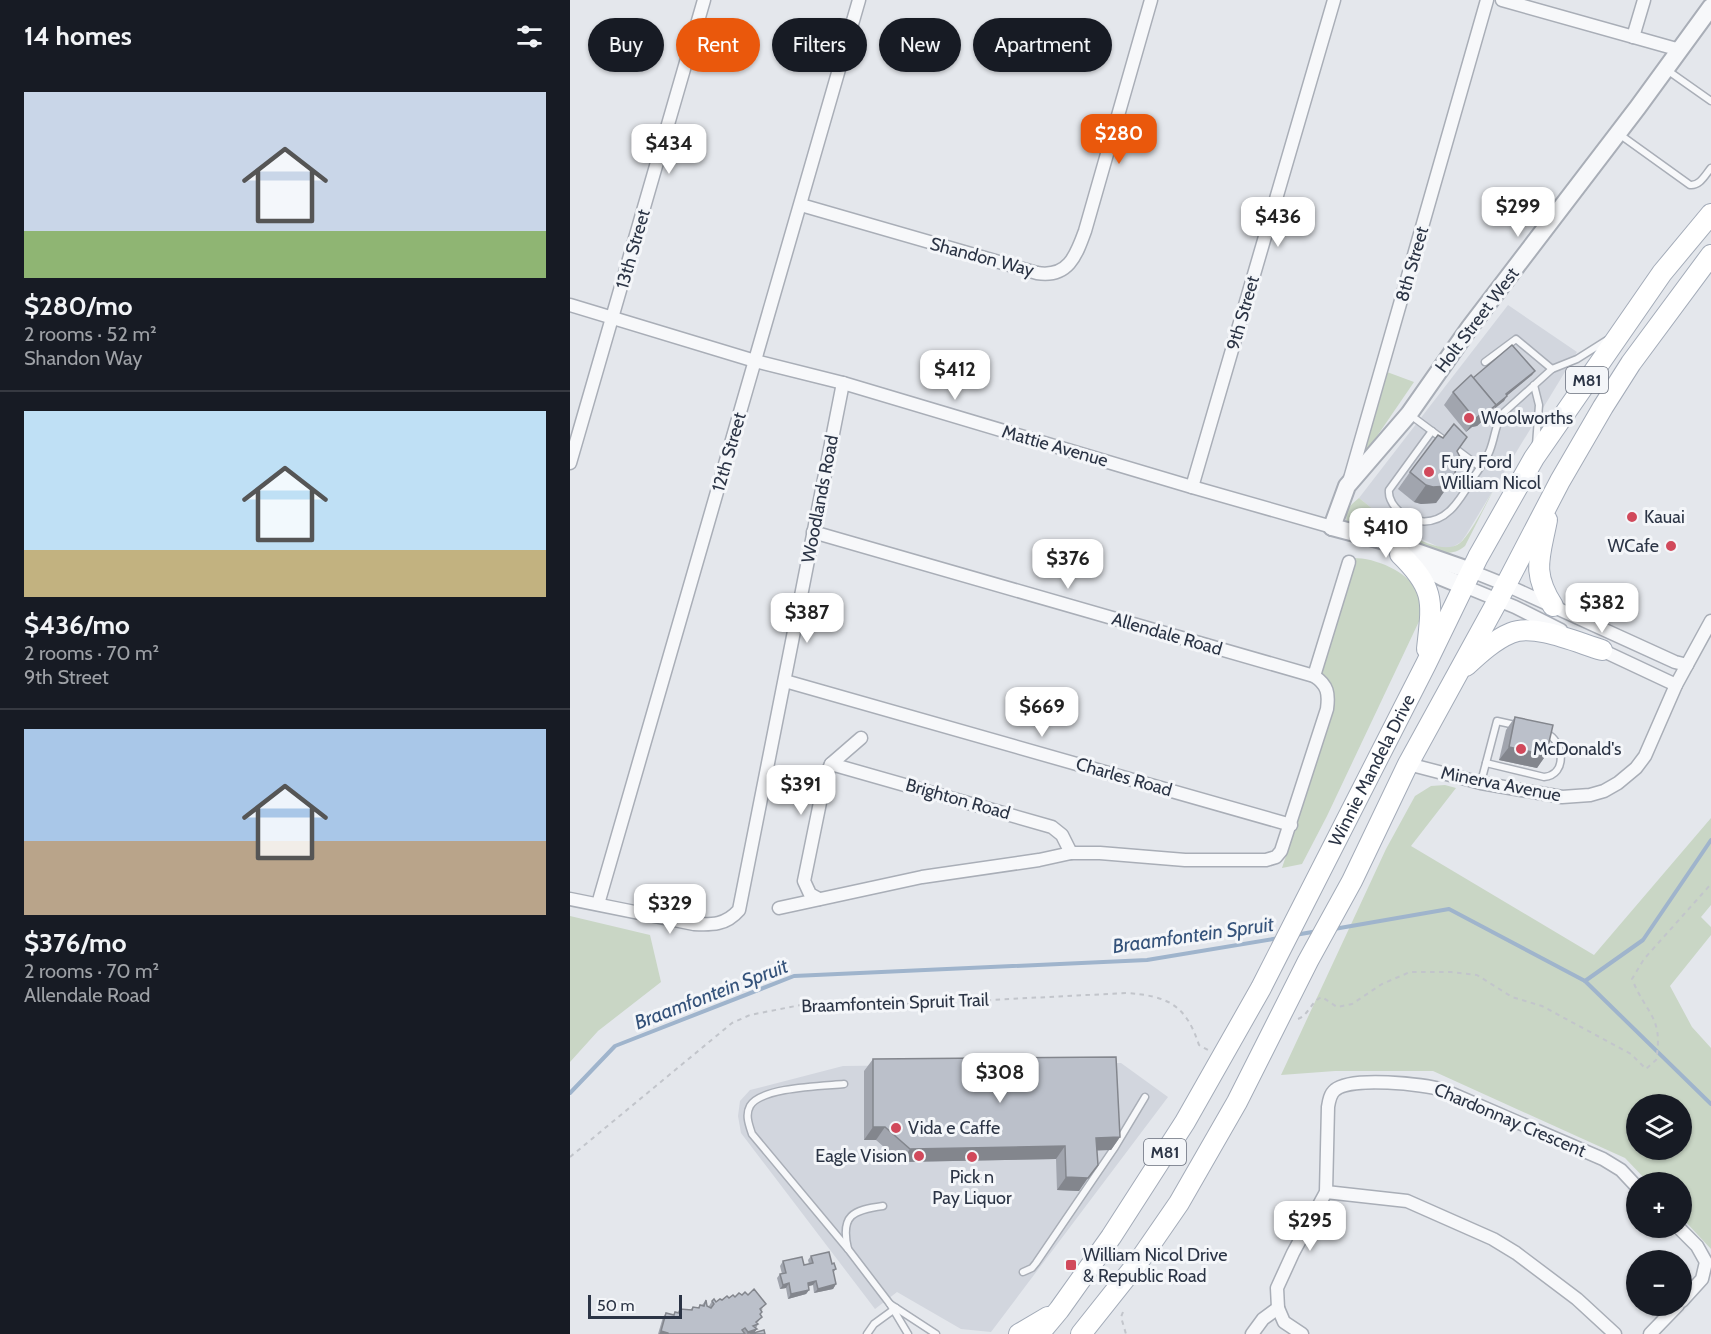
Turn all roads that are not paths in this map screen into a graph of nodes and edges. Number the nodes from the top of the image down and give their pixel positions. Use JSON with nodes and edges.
{"nodes":[{"id":1,"x":704,"y":0,"type":"edge"},
{"id":2,"x":859,"y":0,"type":"edge"},
{"id":3,"x":1151,"y":0,"type":"edge"},
{"id":4,"x":1334,"y":0,"type":"edge"},
{"id":5,"x":1487,"y":0,"type":"edge"},
{"id":6,"x":1502,"y":0,"type":"edge"},
{"id":7,"x":1644,"y":0,"type":"edge"},
{"id":8,"x":1711,"y":7,"type":"edge"},
{"id":9,"x":1633,"y":37,"type":"junction"},
{"id":10,"x":1680,"y":50,"type":"junction"},
{"id":11,"x":1666,"y":69,"type":"junction"},
{"id":12,"x":1711,"y":101,"type":"edge"},
{"id":13,"x":1618,"y":133,"type":"junction"},
{"id":14,"x":1711,"y":168,"type":"edge"},
{"id":15,"x":801,"y":206,"type":"junction"},
{"id":16,"x":1711,"y":214,"type":"edge"},
{"id":17,"x":1711,"y":255,"type":"edge"},
{"id":18,"x":570,"y":305,"type":"edge"},
{"id":19,"x":613,"y":317,"type":"junction"},
{"id":20,"x":1622,"y":329,"type":"junction"},
{"id":21,"x":755,"y":361,"type":"junction"},
{"id":22,"x":1485,"y":362,"type":"dead end"},
{"id":23,"x":1552,"y":369,"type":"junction"},
{"id":24,"x":843,"y":382,"type":"junction"},
{"id":25,"x":1534,"y":385,"type":"junction"},
{"id":26,"x":1408,"y":414,"type":"junction"},
{"id":27,"x":1432,"y":431,"type":"junction"},
{"id":28,"x":1581,"y":444,"type":"junction"},
{"id":29,"x":1534,"y":458,"type":"junction"},
{"id":30,"x":570,"y":463,"type":"edge"},
{"id":31,"x":1480,"y":467,"type":"junction"},
{"id":32,"x":1347,"y":486,"type":"junction"},
{"id":33,"x":1192,"y":487,"type":"junction"},
{"id":34,"x":1332,"y":527,"type":"junction"},
{"id":35,"x":813,"y":532,"type":"junction"},
{"id":36,"x":1400,"y":554,"type":"junction"},
{"id":37,"x":1349,"y":562,"type":"dead end"},
{"id":38,"x":1467,"y":578,"type":"junction"},
{"id":39,"x":1502,"y":592,"type":"junction"},
{"id":40,"x":1553,"y":606,"type":"junction"},
{"id":41,"x":1711,"y":621,"type":"edge"},
{"id":42,"x":1602,"y":650,"type":"junction"},
{"id":43,"x":1426,"y":664,"type":"junction"},
{"id":44,"x":1687,"y":665,"type":"junction"},
{"id":45,"x":1456,"y":675,"type":"junction"},
{"id":46,"x":1314,"y":676,"type":"junction"},
{"id":47,"x":785,"y":681,"type":"junction"},
{"id":48,"x":1676,"y":685,"type":"junction"},
{"id":49,"x":1518,"y":726,"type":"edge"},
{"id":50,"x":1539,"y":731,"type":"edge"},
{"id":51,"x":861,"y":738,"type":"dead end"},
{"id":52,"x":1486,"y":763,"type":"junction"},
{"id":53,"x":831,"y":764,"type":"junction"},
{"id":54,"x":1408,"y":764,"type":"junction"},
{"id":55,"x":1481,"y":783,"type":"junction"},
{"id":56,"x":1291,"y":825,"type":"junction"},
{"id":57,"x":1071,"y":853,"type":"junction"},
{"id":58,"x":570,"y":899,"type":"edge"},
{"id":59,"x":819,"y":899,"type":"junction"},
{"id":60,"x":598,"y":904,"type":"junction"},
{"id":61,"x":779,"y":908,"type":"dead end"},
{"id":62,"x":844,"y":1084,"type":"dead end"},
{"id":63,"x":1145,"y":1097,"type":"dead end"},
{"id":64,"x":1626,"y":1175,"type":"edge"},
{"id":65,"x":1326,"y":1192,"type":"junction"},
{"id":66,"x":883,"y":1206,"type":"dead end"},
{"id":67,"x":1689,"y":1238,"type":"edge"},
{"id":68,"x":848,"y":1249,"type":"junction"},
{"id":69,"x":1139,"y":1261,"type":"junction"},
{"id":70,"x":1023,"y":1272,"type":"dead end"},
{"id":71,"x":1692,"y":1290,"type":"edge"},
{"id":72,"x":893,"y":1307,"type":"junction"},
{"id":73,"x":1278,"y":1308,"type":"junction"},
{"id":74,"x":1059,"y":1310,"type":"junction"},
{"id":75,"x":1667,"y":1316,"type":"edge"},
{"id":76,"x":867,"y":1334,"type":"edge"},
{"id":77,"x":908,"y":1334,"type":"edge"},
{"id":78,"x":936,"y":1334,"type":"edge"},
{"id":79,"x":1019,"y":1334,"type":"edge"},
{"id":80,"x":1039,"y":1334,"type":"edge"},
{"id":81,"x":1081,"y":1334,"type":"edge"},
{"id":82,"x":1098,"y":1334,"type":"edge"},
{"id":83,"x":1252,"y":1334,"type":"edge"},
{"id":84,"x":1302,"y":1334,"type":"edge"},
{"id":85,"x":1615,"y":1334,"type":"edge"},
{"id":86,"x":1650,"y":1334,"type":"edge"}],
"edges":[{"from":1,"to":19,"type":"street","name":"13th Street"},
{"from":2,"to":15,"type":"street","name":"12th Street"},
{"from":3,"to":15,"type":"street","name":"Shandon Way"},
{"from":4,"to":33,"type":"street","name":"9th Street"},
{"from":5,"to":32,"type":"street","name":"8th Street"},
{"from":6,"to":9,"type":"street"},
{"from":7,"to":9,"type":"street"},
{"from":8,"to":10,"type":"street","name":"Holt Street West"},
{"from":9,"to":10,"type":"street"},
{"from":10,"to":11,"type":"street","name":"Holt Street West"},
{"from":11,"to":12,"type":"lane"},
{"from":11,"to":13,"type":"street","name":"Holt Street West"},
{"from":13,"to":14,"type":"lane"},
{"from":13,"to":26,"type":"street","name":"Holt Street West"},
{"from":15,"to":21,"type":"street","name":"12th Street"},
{"from":16,"to":20,"type":"main road","name":"Winnie Mandela Drive","number":"M81"},
{"from":17,"to":28,"type":"main road","name":"Winnie Mandela Drive","number":"M81"},
{"from":18,"to":19,"type":"street","name":"Mattie Avenue"},
{"from":19,"to":21,"type":"street","name":"Mattie Avenue"},
{"from":19,"to":30,"type":"street","name":"13th Street"},
{"from":20,"to":23,"type":"lane"},
{"from":20,"to":29,"type":"main road","name":"Winnie Mandela Drive","number":"M81"},
{"from":21,"to":24,"type":"street","name":"Mattie Avenue"},
{"from":21,"to":60,"type":"street","name":"12th Street"},
{"from":22,"to":23,"type":"lane"},
{"from":23,"to":25,"type":"lane"},
{"from":24,"to":33,"type":"street","name":"Mattie Avenue"},
{"from":24,"to":35,"type":"street","name":"Woodlands Road"},
{"from":25,"to":29,"type":"lane"},
{"from":25,"to":31,"type":"lane"},
{"from":26,"to":27,"type":"lane"},
{"from":26,"to":32,"type":"street","name":"Holt Street West"},
{"from":27,"to":31,"type":"lane"},
{"from":27,"to":31,"type":"lane"},
{"from":28,"to":39,"type":"main road","name":"Winnie Mandela Drive","number":"M81"},
{"from":28,"to":40,"type":"main road"},
{"from":29,"to":38,"type":"main road","name":"Winnie Mandela Drive","number":"M81"},
{"from":32,"to":34,"type":"street","name":"8th Street"},
{"from":33,"to":34,"type":"street","name":"Mattie Avenue"},
{"from":34,"to":36,"type":"street","name":"Mattie Avenue"},
{"from":34,"to":38,"type":"street","name":"Mattie Avenue"},
{"from":35,"to":46,"type":"street","name":"Allendale Road"},
{"from":35,"to":47,"type":"street","name":"Woodlands Road"},
{"from":36,"to":38,"type":"street","name":"Mattie Avenue"},
{"from":36,"to":43,"type":"main road"},
{"from":37,"to":46,"type":"street"},
{"from":38,"to":39,"type":"street","name":"Mattie Avenue"},
{"from":38,"to":43,"type":"main road","name":"Winnie Mandela Drive","number":"M81"},
{"from":39,"to":40,"type":"street","name":"Mattie Avenue"},
{"from":39,"to":42,"type":"street","name":"Mattie Avenue"},
{"from":39,"to":45,"type":"main road","name":"Winnie Mandela Drive","number":"M81"},
{"from":40,"to":44,"type":"street","name":"Mattie Avenue"},
{"from":41,"to":44,"type":"street","name":"Minerva Avenue"},
{"from":42,"to":45,"type":"main road"},
{"from":42,"to":48,"type":"street","name":"Mattie Avenue"},
{"from":43,"to":74,"type":"main road","name":"Winnie Mandela Drive","number":"M81"},
{"from":44,"to":48,"type":"street","name":"Minerva Avenue"},
{"from":45,"to":54,"type":"main road","name":"Winnie Mandela Drive","number":"M81"},
{"from":46,"to":56,"type":"street"},
{"from":47,"to":56,"type":"street","name":"Charles Road"},
{"from":47,"to":60,"type":"street","name":"Woodlands Road"},
{"from":48,"to":55,"type":"street","name":"Minerva Avenue"},
{"from":49,"to":52,"type":"lane"},
{"from":50,"to":52,"type":"lane"},
{"from":51,"to":53,"type":"street"},
{"from":52,"to":55,"type":"lane"},
{"from":53,"to":57,"type":"street","name":"Brighton Road"},
{"from":53,"to":59,"type":"street"},
{"from":54,"to":55,"type":"street","name":"Minerva Avenue"},
{"from":54,"to":69,"type":"main road","name":"Winnie Mandela Drive","number":"M81"},
{"from":56,"to":57,"type":"street"},
{"from":57,"to":59,"type":"street"},
{"from":58,"to":60,"type":"street"},
{"from":59,"to":61,"type":"street"},
{"from":62,"to":68,"type":"lane"},
{"from":63,"to":70,"type":"lane"},
{"from":64,"to":65,"type":"street","name":"Chardonnay Crescent"},
{"from":65,"to":73,"type":"street"},
{"from":65,"to":85,"type":"street"},
{"from":66,"to":68,"type":"lane"},
{"from":67,"to":71,"type":"street"},
{"from":68,"to":72,"type":"lane"},
{"from":69,"to":81,"type":"main road","name":"Winnie Mandela Drive","number":"M81"},
{"from":69,"to":82,"type":"main road"},
{"from":72,"to":76,"type":"lane"},
{"from":72,"to":77,"type":"lane"},
{"from":72,"to":78,"type":"lane"},
{"from":73,"to":83,"type":"street"},
{"from":73,"to":84,"type":"street"},
{"from":74,"to":79,"type":"main road"},
{"from":74,"to":80,"type":"main road","name":"Winnie Mandela Drive","number":"M81"},
{"from":75,"to":86,"type":"street"}]}
